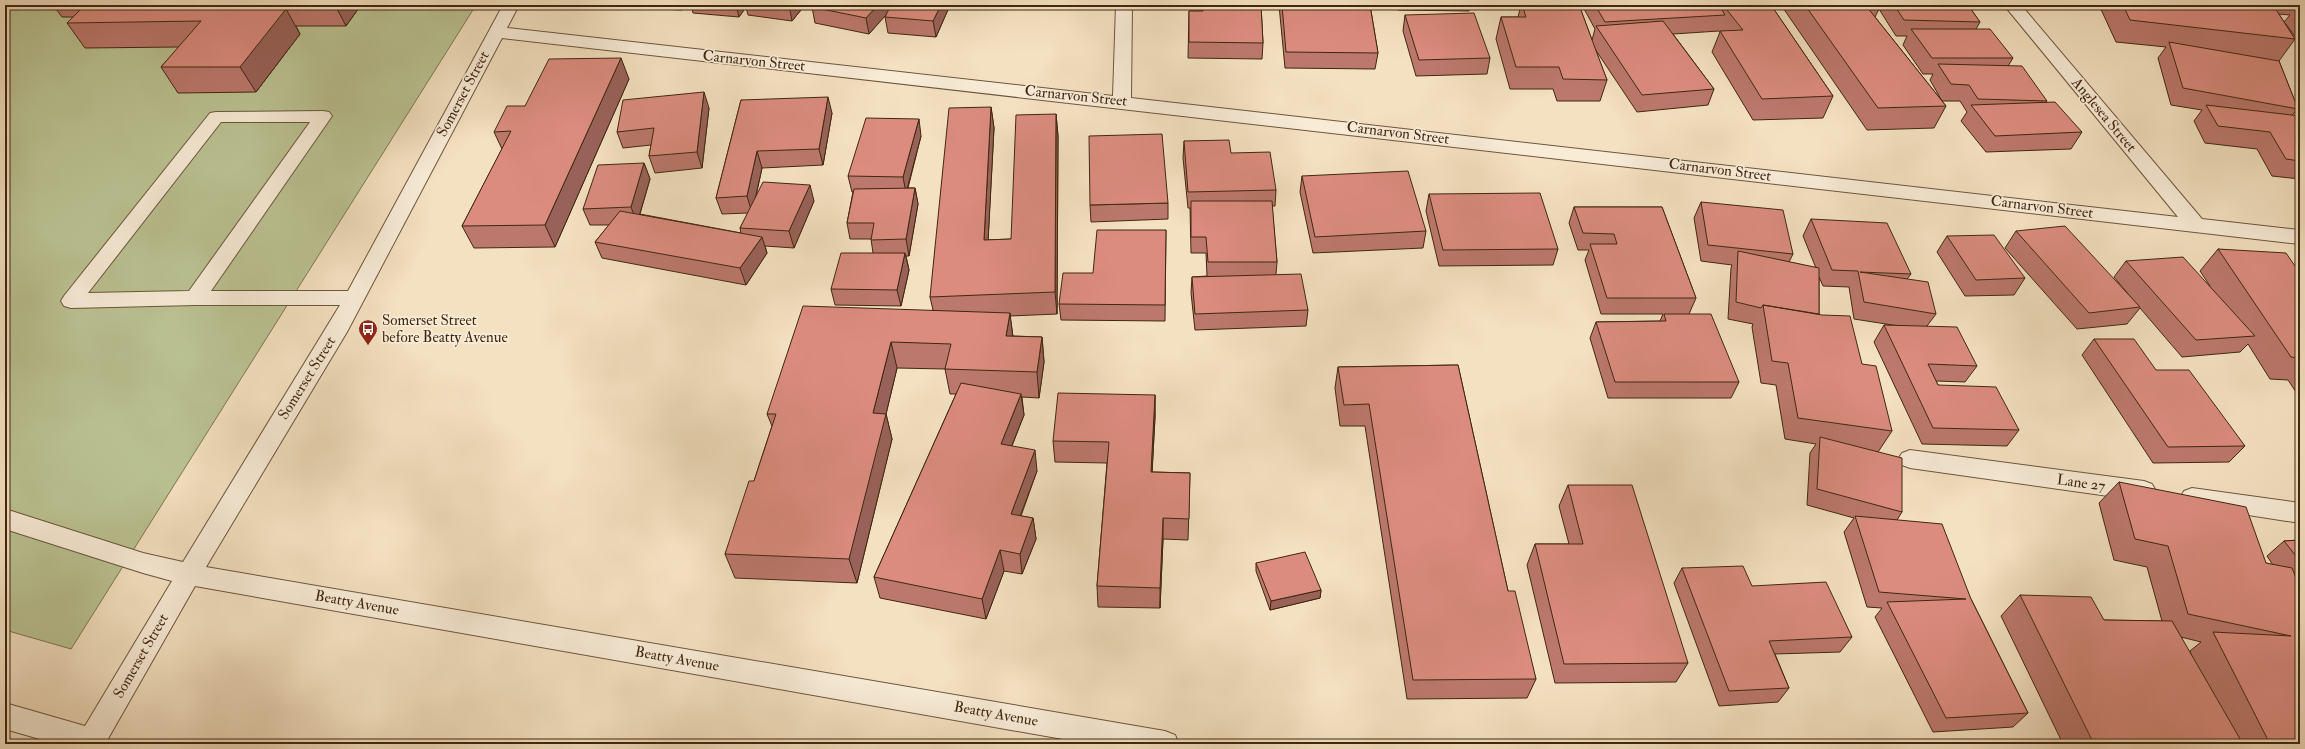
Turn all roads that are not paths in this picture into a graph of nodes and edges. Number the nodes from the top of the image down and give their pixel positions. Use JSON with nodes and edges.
{"nodes":[{"id":1,"x":511,"y":5,"type":"edge"},
{"id":2,"x":1124,"y":5,"type":"edge"},
{"id":3,"x":2012,"y":5,"type":"edge"},
{"id":4,"x":495,"y":32,"type":"junction"},
{"id":5,"x":1122,"y":102,"type":"junction"},
{"id":6,"x":2196,"y":225,"type":"junction"},
{"id":7,"x":2300,"y":237,"type":"edge"},
{"id":8,"x":196,"y":298,"type":"junction"},
{"id":9,"x":354,"y":298,"type":"junction"},
{"id":10,"x":1910,"y":459,"type":"dead end"},
{"id":11,"x":2300,"y":513,"type":"edge"},
{"id":12,"x":5,"y":518,"type":"edge"},
{"id":13,"x":188,"y":574,"type":"junction"},
{"id":14,"x":5,"y":716,"type":"edge"},
{"id":15,"x":90,"y":743,"type":"edge"},
{"id":16,"x":1165,"y":744,"type":"edge"}],
"edges":[{"from":1,"to":4,"type":"street","name":"Somerset Street"},
{"from":2,"to":5,"type":"street"},
{"from":3,"to":6,"type":"street","name":"Anglesea Street"},
{"from":4,"to":5,"type":"street","name":"Carnarvon Street"},
{"from":4,"to":9,"type":"street","name":"Somerset Street"},
{"from":5,"to":6,"type":"street","name":"Carnarvon Street"},
{"from":6,"to":7,"type":"street","name":"Carnarvon Street"},
{"from":8,"to":8,"type":"street"},
{"from":8,"to":9,"type":"street"},
{"from":9,"to":13,"type":"street","name":"Somerset Street"},
{"from":10,"to":11,"type":"street","name":"Lane 27"},
{"from":12,"to":13,"type":"street","name":"Beatty Avenue"},
{"from":13,"to":15,"type":"street","name":"Somerset Street"},
{"from":13,"to":16,"type":"street","name":"Beatty Avenue"},
{"from":14,"to":15,"type":"street"}]}
